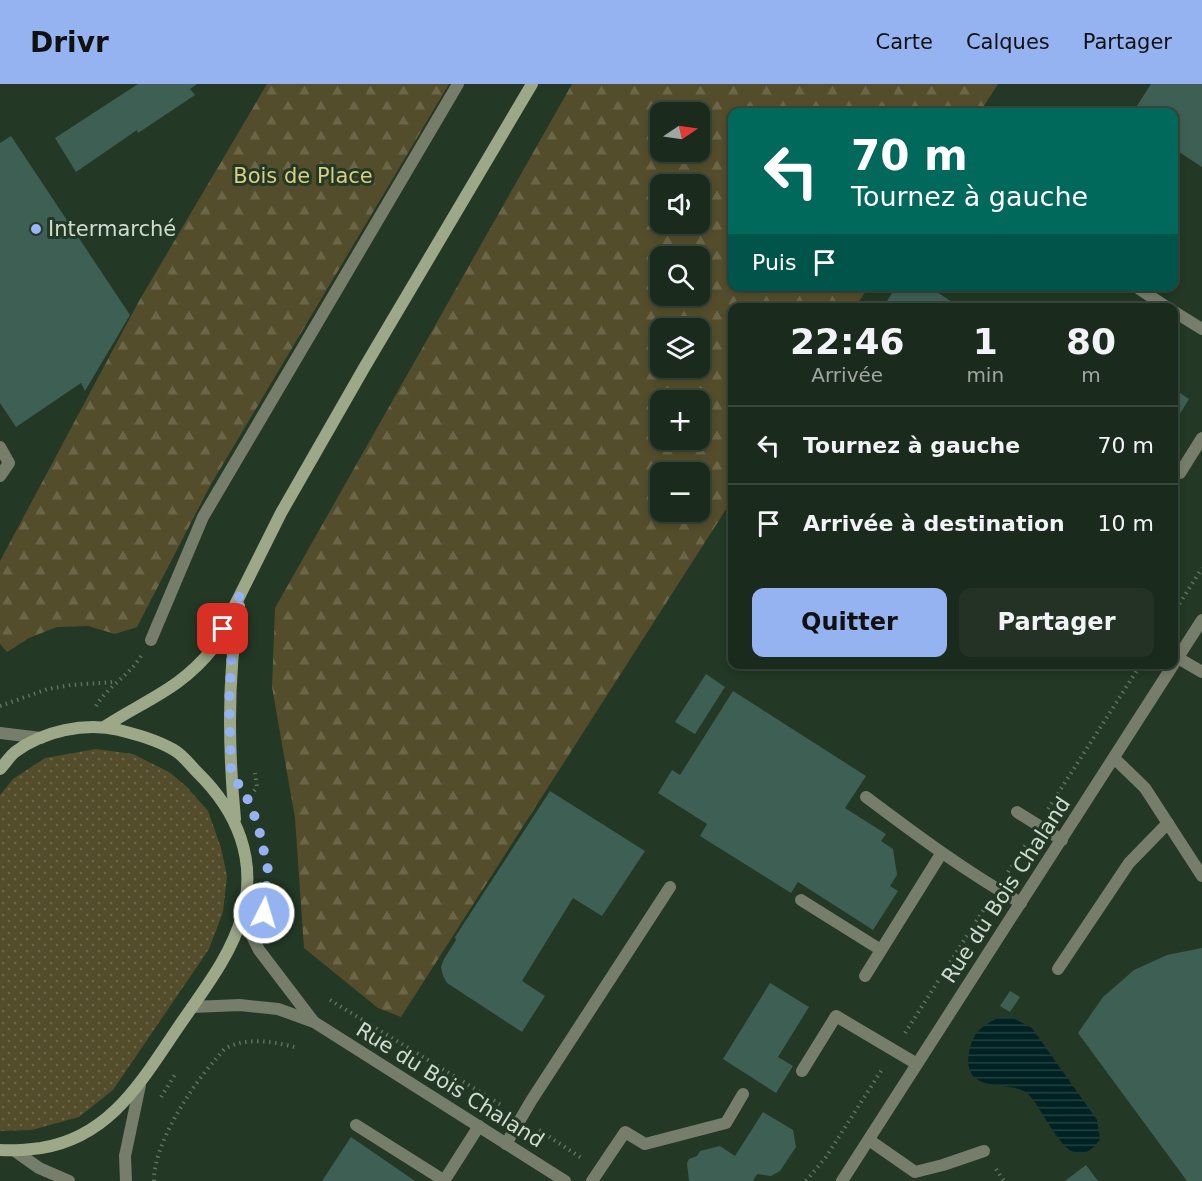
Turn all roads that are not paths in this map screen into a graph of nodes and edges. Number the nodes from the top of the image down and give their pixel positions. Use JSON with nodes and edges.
{"nodes":[{"id":1,"x":458,"y":84,"type":"edge"},
{"id":2,"x":532,"y":84,"type":"edge"},
{"id":3,"x":1142,"y":291,"type":"edge"},
{"id":4,"x":1160,"y":303,"type":"edge"},
{"id":5,"x":1178,"y":314,"type":"edge"},
{"id":6,"x":1202,"y":329,"type":"edge"},
{"id":7,"x":1202,"y":438,"type":"edge"},
{"id":8,"x":0,"y":447,"type":"edge"},
{"id":9,"x":1180,"y":473,"type":"dead end"},
{"id":10,"x":0,"y":476,"type":"edge"},
{"id":11,"x":241,"y":593,"type":"junction"},
{"id":12,"x":1202,"y":620,"type":"edge"},
{"id":13,"x":151,"y":640,"type":"road end"},
{"id":14,"x":1178,"y":658,"type":"joint"},
{"id":15,"x":1171,"y":669,"type":"edge"},
{"id":16,"x":1202,"y":672,"type":"edge"},
{"id":17,"x":104,"y":727,"type":"junction"},
{"id":18,"x":0,"y":733,"type":"edge"},
{"id":19,"x":41,"y":738,"type":"junction"},
{"id":20,"x":1114,"y":758,"type":"junction"},
{"id":21,"x":0,"y":769,"type":"edge"},
{"id":22,"x":866,"y":797,"type":"dead end"},
{"id":23,"x":1017,"y":812,"type":"dead end"},
{"id":24,"x":235,"y":820,"type":"junction"},
{"id":25,"x":1168,"y":823,"type":"junction"},
{"id":26,"x":1062,"y":840,"type":"junction"},
{"id":27,"x":941,"y":854,"type":"junction"},
{"id":28,"x":1202,"y":876,"type":"edge"},
{"id":29,"x":670,"y":887,"type":"dead end"},
{"id":30,"x":801,"y":900,"type":"dead end"},
{"id":31,"x":1021,"y":903,"type":"junction"},
{"id":32,"x":242,"y":916,"type":"junction"},
{"id":33,"x":881,"y":950,"type":"junction"},
{"id":34,"x":1058,"y":969,"type":"dead end"},
{"id":35,"x":865,"y":976,"type":"dead end"},
{"id":36,"x":192,"y":1007,"type":"junction"},
{"id":37,"x":314,"y":1022,"type":"junction"},
{"id":38,"x":917,"y":1064,"type":"junction"},
{"id":39,"x":802,"y":1071,"type":"dead end"},
{"id":40,"x":140,"y":1085,"type":"junction"},
{"id":41,"x":743,"y":1094,"type":"dead end"},
{"id":42,"x":356,"y":1125,"type":"dead end"},
{"id":43,"x":479,"y":1126,"type":"junction"},
{"id":44,"x":868,"y":1140,"type":"junction"},
{"id":45,"x":506,"y":1144,"type":"junction"},
{"id":46,"x":0,"y":1150,"type":"edge"},
{"id":47,"x":15,"y":1151,"type":"junction"},
{"id":48,"x":984,"y":1151,"type":"dead end"},
{"id":49,"x":915,"y":1177,"type":"edge"},
{"id":50,"x":69,"y":1181,"type":"edge"},
{"id":51,"x":126,"y":1181,"type":"edge"},
{"id":52,"x":444,"y":1181,"type":"edge"},
{"id":53,"x":565,"y":1181,"type":"edge"},
{"id":54,"x":592,"y":1181,"type":"edge"},
{"id":55,"x":842,"y":1181,"type":"edge"}],
"edges":[{"from":1,"to":13,"type":"street"},
{"from":2,"to":11,"type":"main road"},
{"from":3,"to":4,"type":"street"},
{"from":5,"to":6,"type":"street"},
{"from":7,"to":9,"type":"street"},
{"from":8,"to":10,"type":"street"},
{"from":11,"to":17,"type":"main road"},
{"from":11,"to":24,"type":"main road"},
{"from":12,"to":14,"type":"street","name":"Rue du Bois Chaland"},
{"from":14,"to":16,"type":"street"},
{"from":15,"to":20,"type":"street","name":"Rue du Bois Chaland"},
{"from":17,"to":19,"type":"main road"},
{"from":17,"to":24,"type":"main road"},
{"from":18,"to":19,"type":"street"},
{"from":19,"to":21,"type":"main road"},
{"from":20,"to":25,"type":"street"},
{"from":20,"to":26,"type":"street","name":"Rue du Bois Chaland"},
{"from":22,"to":27,"type":"street"},
{"from":23,"to":26,"type":"street"},
{"from":24,"to":32,"type":"main road"},
{"from":25,"to":28,"type":"street"},
{"from":25,"to":34,"type":"street"},
{"from":26,"to":31,"type":"street","name":"Rue du Bois Chaland"},
{"from":27,"to":31,"type":"street"},
{"from":27,"to":33,"type":"street"},
{"from":29,"to":45,"type":"street"},
{"from":30,"to":33,"type":"street"},
{"from":31,"to":38,"type":"street","name":"Rue du Bois Chaland"},
{"from":32,"to":36,"type":"main road"},
{"from":32,"to":37,"type":"street","name":"Rue du Bois Chaland"},
{"from":33,"to":35,"type":"street"},
{"from":36,"to":37,"type":"street","name":"Rue du Bois Chaland"},
{"from":36,"to":40,"type":"main road"},
{"from":37,"to":43,"type":"street","name":"Rue du Bois Chaland"},
{"from":38,"to":39,"type":"street"},
{"from":38,"to":44,"type":"street","name":"Rue du Bois Chaland"},
{"from":40,"to":47,"type":"main road"},
{"from":40,"to":51,"type":"street"},
{"from":41,"to":54,"type":"street"},
{"from":42,"to":52,"type":"street"},
{"from":43,"to":45,"type":"street","name":"Rue du Bois Chaland"},
{"from":43,"to":52,"type":"street"},
{"from":44,"to":49,"type":"street"},
{"from":44,"to":55,"type":"street","name":"Rue du Bois Chaland"},
{"from":45,"to":53,"type":"street","name":"Rue du Bois Chaland"},
{"from":46,"to":47,"type":"main road"},
{"from":47,"to":50,"type":"street"},
{"from":48,"to":49,"type":"street"}]}
